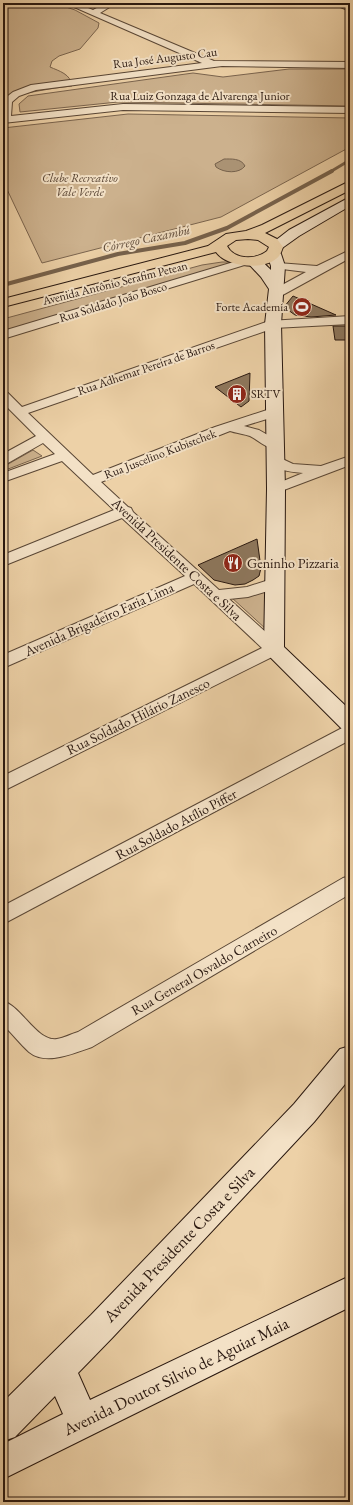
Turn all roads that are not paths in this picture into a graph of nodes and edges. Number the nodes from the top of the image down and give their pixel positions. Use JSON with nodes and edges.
{"nodes":[{"id":1,"x":70,"y":3,"type":"edge"},
{"id":2,"x":112,"y":3,"type":"edge"},
{"id":3,"x":335,"y":3,"type":"edge"},
{"id":4,"x":350,"y":9,"type":"edge"},
{"id":5,"x":95,"y":13,"type":"junction"},
{"id":6,"x":212,"y":64,"type":"junction"},
{"id":7,"x":350,"y":65,"type":"edge"},
{"id":8,"x":350,"y":110,"type":"edge"},
{"id":9,"x":5,"y":120,"type":"edge"},
{"id":10,"x":350,"y":185,"type":"edge"},
{"id":11,"x":350,"y":194,"type":"edge"},
{"id":12,"x":350,"y":201,"type":"edge"},
{"id":13,"x":247,"y":235,"type":"junction"},
{"id":14,"x":220,"y":246,"type":"junction"},
{"id":15,"x":275,"y":253,"type":"junction"},
{"id":16,"x":350,"y":253,"type":"edge"},
{"id":17,"x":228,"y":257,"type":"junction"},
{"id":18,"x":250,"y":261,"type":"junction"},
{"id":19,"x":320,"y":270,"type":"junction"},
{"id":20,"x":275,"y":291,"type":"junction"},
{"id":21,"x":3,"y":303,"type":"edge"},
{"id":22,"x":3,"y":312,"type":"edge"},
{"id":23,"x":350,"y":320,"type":"edge"},
{"id":24,"x":273,"y":324,"type":"junction"},
{"id":25,"x":3,"y":335,"type":"edge"},
{"id":26,"x":3,"y":396,"type":"edge"},
{"id":27,"x":19,"y":412,"type":"junction"},
{"id":28,"x":274,"y":412,"type":"junction"},
{"id":29,"x":230,"y":427,"type":"junction"},
{"id":30,"x":44,"y":437,"type":"junction"},
{"id":31,"x":275,"y":453,"type":"junction"},
{"id":32,"x":63,"y":456,"type":"junction"},
{"id":33,"x":3,"y":460,"type":"edge"},
{"id":34,"x":350,"y":460,"type":"edge"},
{"id":35,"x":323,"y":471,"type":"junction"},
{"id":36,"x":3,"y":478,"type":"edge"},
{"id":37,"x":91,"y":480,"type":"junction"},
{"id":38,"x":276,"y":489,"type":"junction"},
{"id":39,"x":126,"y":511,"type":"junction"},
{"id":40,"x":3,"y":561,"type":"edge"},
{"id":41,"x":196,"y":577,"type":"junction"},
{"id":42,"x":275,"y":583,"type":"junction"},
{"id":43,"x":216,"y":595,"type":"junction"},
{"id":44,"x":274,"y":649,"type":"junction"},
{"id":45,"x":3,"y":662,"type":"edge"},
{"id":46,"x":350,"y":723,"type":"edge"},
{"id":47,"x":350,"y":732,"type":"edge"},
{"id":48,"x":3,"y":784,"type":"edge"},
{"id":49,"x":350,"y":884,"type":"edge"},
{"id":50,"x":3,"y":916,"type":"edge"},
{"id":51,"x":3,"y":1010,"type":"edge"},
{"id":52,"x":350,"y":1058,"type":"edge"},
{"id":53,"x":350,"y":1291,"type":"edge"},
{"id":54,"x":59,"y":1368,"type":"junction"},
{"id":55,"x":83,"y":1421,"type":"junction"},
{"id":56,"x":3,"y":1425,"type":"edge"},
{"id":57,"x":3,"y":1462,"type":"edge"}],
"edges":[{"from":1,"to":5,"type":"street"},
{"from":2,"to":5,"type":"street"},
{"from":3,"to":4,"type":"street"},
{"from":5,"to":6,"type":"street"},
{"from":6,"to":7,"type":"street","name":"Rua José Augusto Cau"},
{"from":6,"to":9,"type":"street","name":"Rua José Augusto Cau"},
{"from":8,"to":9,"type":"street","name":"Rua Luiz Gonzaga de Alvarenga Junior"},
{"from":10,"to":13,"type":"main road"},
{"from":11,"to":15,"type":"main road"},
{"from":12,"to":15,"type":"main road"},
{"from":13,"to":14,"type":"main road","name":"Avenida Antônio Serafim Petean"},
{"from":13,"to":15,"type":"main road"},
{"from":14,"to":17,"type":"main road"},
{"from":14,"to":21,"type":"main road","name":"Avenida Antônio Serafim Petean"},
{"from":15,"to":18,"type":"main road"},
{"from":15,"to":19,"type":"street"},
{"from":15,"to":20,"type":"main road"},
{"from":16,"to":19,"type":"street"},
{"from":17,"to":18,"type":"main road"},
{"from":17,"to":22,"type":"main road","name":"Avenida Antônio Serafim Petean"},
{"from":18,"to":20,"type":"main road"},
{"from":18,"to":25,"type":"street","name":"Rua Soldado João Bosco"},
{"from":19,"to":20,"type":"street"},
{"from":20,"to":24,"type":"main road"},
{"from":23,"to":24,"type":"street","name":"Rua Adhemar Pereira de Barros"},
{"from":24,"to":27,"type":"street","name":"Rua Adhemar Pereira de Barros"},
{"from":24,"to":28,"type":"main road"},
{"from":26,"to":27,"type":"street","name":"Avenida Presidente Costa e Silva"},
{"from":27,"to":30,"type":"street","name":"Avenida Presidente Costa e Silva"},
{"from":28,"to":29,"type":"street","name":"Rua Juscelino Kubistchek"},
{"from":28,"to":31,"type":"main road"},
{"from":29,"to":31,"type":"street","name":"Rua Juscelino Kubistchek"},
{"from":29,"to":37,"type":"street","name":"Rua Juscelino Kubistchek"},
{"from":30,"to":32,"type":"street","name":"Avenida Presidente Costa e Silva"},
{"from":30,"to":33,"type":"street"},
{"from":31,"to":35,"type":"street","name":"Rua Juscelino Kubistchek"},
{"from":31,"to":38,"type":"main road"},
{"from":32,"to":36,"type":"street"},
{"from":32,"to":37,"type":"street","name":"Avenida Presidente Costa e Silva"},
{"from":34,"to":35,"type":"street"},
{"from":35,"to":38,"type":"street"},
{"from":37,"to":39,"type":"street","name":"Avenida Presidente Costa e Silva"},
{"from":38,"to":42,"type":"main road"},
{"from":39,"to":40,"type":"street"},
{"from":39,"to":41,"type":"street","name":"Avenida Presidente Costa e Silva"},
{"from":41,"to":43,"type":"street","name":"Avenida Presidente Costa e Silva"},
{"from":41,"to":45,"type":"street","name":"Avenida Brigadeiro Faria Lima"},
{"from":42,"to":43,"type":"street"},
{"from":42,"to":44,"type":"main road"},
{"from":43,"to":44,"type":"street","name":"Avenida Presidente Costa e Silva"},
{"from":44,"to":46,"type":"main road","name":"Avenida Presidente Costa e Silva"},
{"from":44,"to":48,"type":"street","name":"Rua Soldado Hilário Zanesco"},
{"from":47,"to":50,"type":"street","name":"Rua Soldado Atílio Piffer"},
{"from":49,"to":51,"type":"street","name":"Rua General Osvaldo Carneiro"},
{"from":52,"to":54,"type":"main road","name":"Avenida Presidente Costa e Silva"},
{"from":53,"to":55,"type":"main road","name":"Avenida Doutor Silvio de Aguiar Maia"},
{"from":54,"to":55,"type":"main road"},
{"from":54,"to":56,"type":"main road","name":"Avenida Presidente Costa e Silva"},
{"from":55,"to":57,"type":"main road","name":"Avenida Doutor Silvio de Aguiar Maia"}]}
